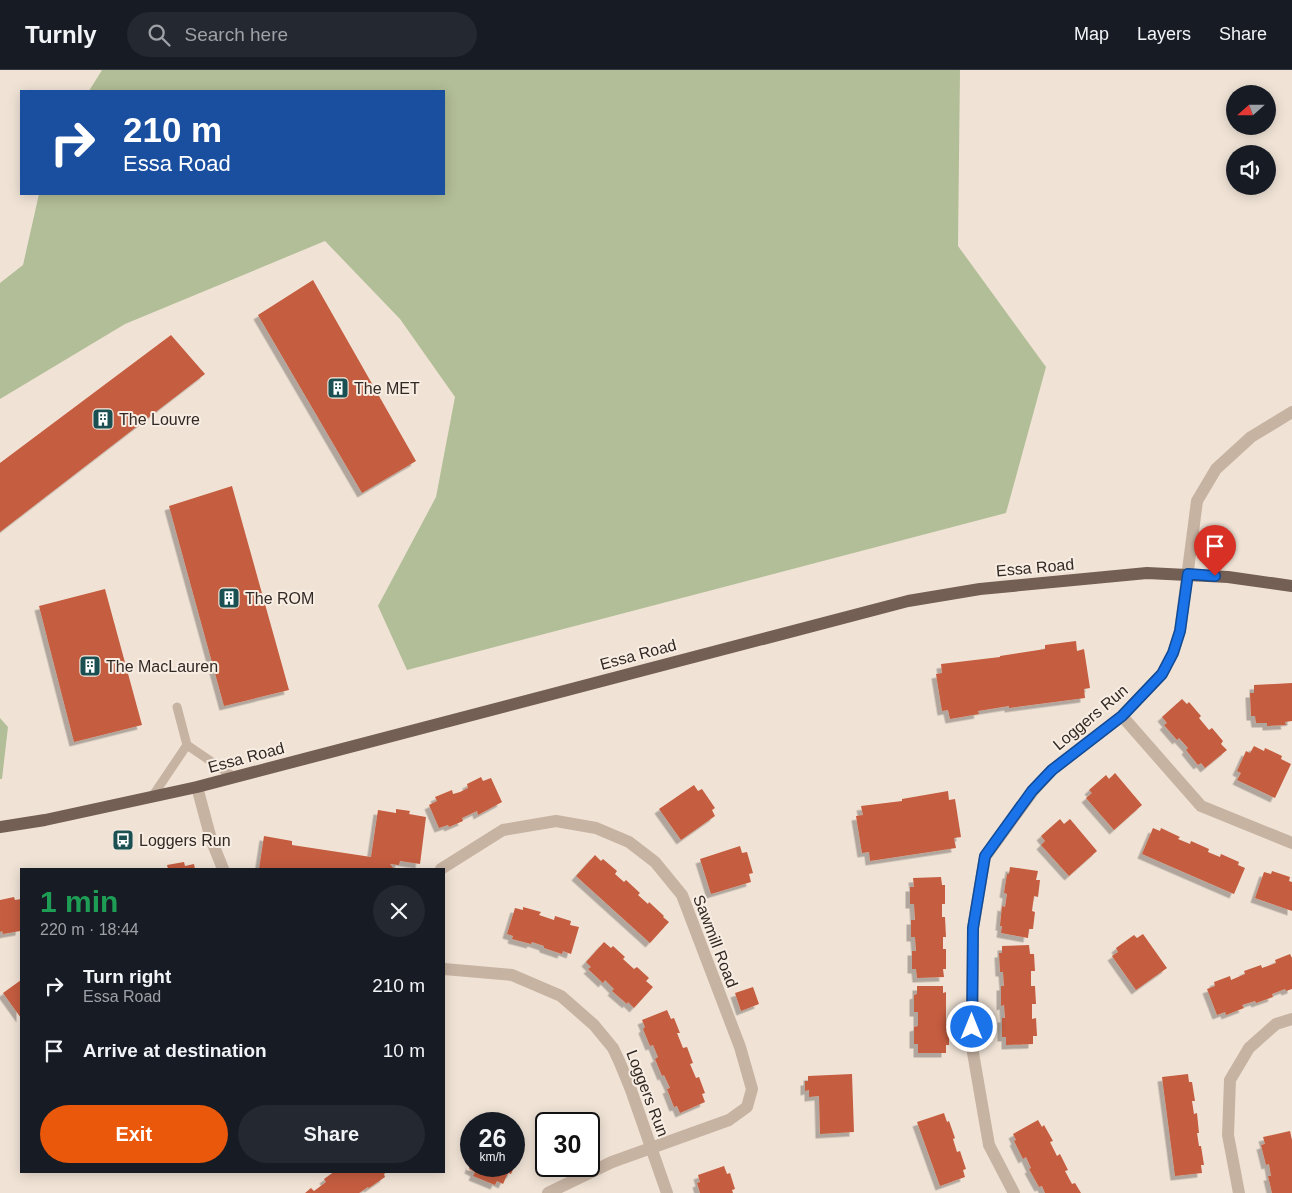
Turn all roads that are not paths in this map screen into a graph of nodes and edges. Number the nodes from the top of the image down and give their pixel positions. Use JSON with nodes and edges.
{"nodes":[{"id":1,"x":1292,"y":412,"type":"edge"},
{"id":2,"x":1188,"y":574,"type":"junction"},
{"id":3,"x":1292,"y":586,"type":"edge"},
{"id":4,"x":176,"y":707,"type":"dead end"},
{"id":5,"x":1122,"y":716,"type":"junction"},
{"id":6,"x":186,"y":746,"type":"junction"},
{"id":7,"x":234,"y":777,"type":"junction"},
{"id":8,"x":196,"y":787,"type":"junction"},
{"id":9,"x":152,"y":797,"type":"junction"},
{"id":10,"x":0,"y":828,"type":"edge"},
{"id":11,"x":1292,"y":843,"type":"edge"},
{"id":12,"x":223,"y":868,"type":"edge"},
{"id":13,"x":443,"y":868,"type":"edge"},
{"id":14,"x":445,"y":969,"type":"edge"},
{"id":15,"x":1292,"y":1019,"type":"edge"},
{"id":16,"x":652,"y":1148,"type":"junction"},
{"id":17,"x":548,"y":1193,"type":"edge"},
{"id":18,"x":667,"y":1193,"type":"edge"},
{"id":19,"x":1014,"y":1193,"type":"edge"},
{"id":20,"x":1240,"y":1193,"type":"edge"}],
"edges":[{"from":1,"to":2,"type":"street","name":"Loggers Run"},
{"from":2,"to":3,"type":"main road","name":"Essa Road"},
{"from":2,"to":5,"type":"street","name":"Loggers Run"},
{"from":2,"to":7,"type":"main road","name":"Essa Road"},
{"from":4,"to":6,"type":"lane"},
{"from":5,"to":11,"type":"street"},
{"from":5,"to":19,"type":"street","name":"Loggers Run"},
{"from":6,"to":7,"type":"lane"},
{"from":6,"to":9,"type":"lane"},
{"from":7,"to":8,"type":"main road","name":"Essa Road"},
{"from":8,"to":9,"type":"main road","name":"Essa Road"},
{"from":8,"to":12,"type":"street"},
{"from":9,"to":10,"type":"main road","name":"Essa Road"},
{"from":13,"to":16,"type":"street","name":"Sawmill Road"},
{"from":14,"to":16,"type":"street","name":"Loggers Run"},
{"from":15,"to":20,"type":"street"},
{"from":16,"to":17,"type":"street","name":"Sawmill Road"},
{"from":16,"to":18,"type":"street","name":"Loggers Run"}]}
